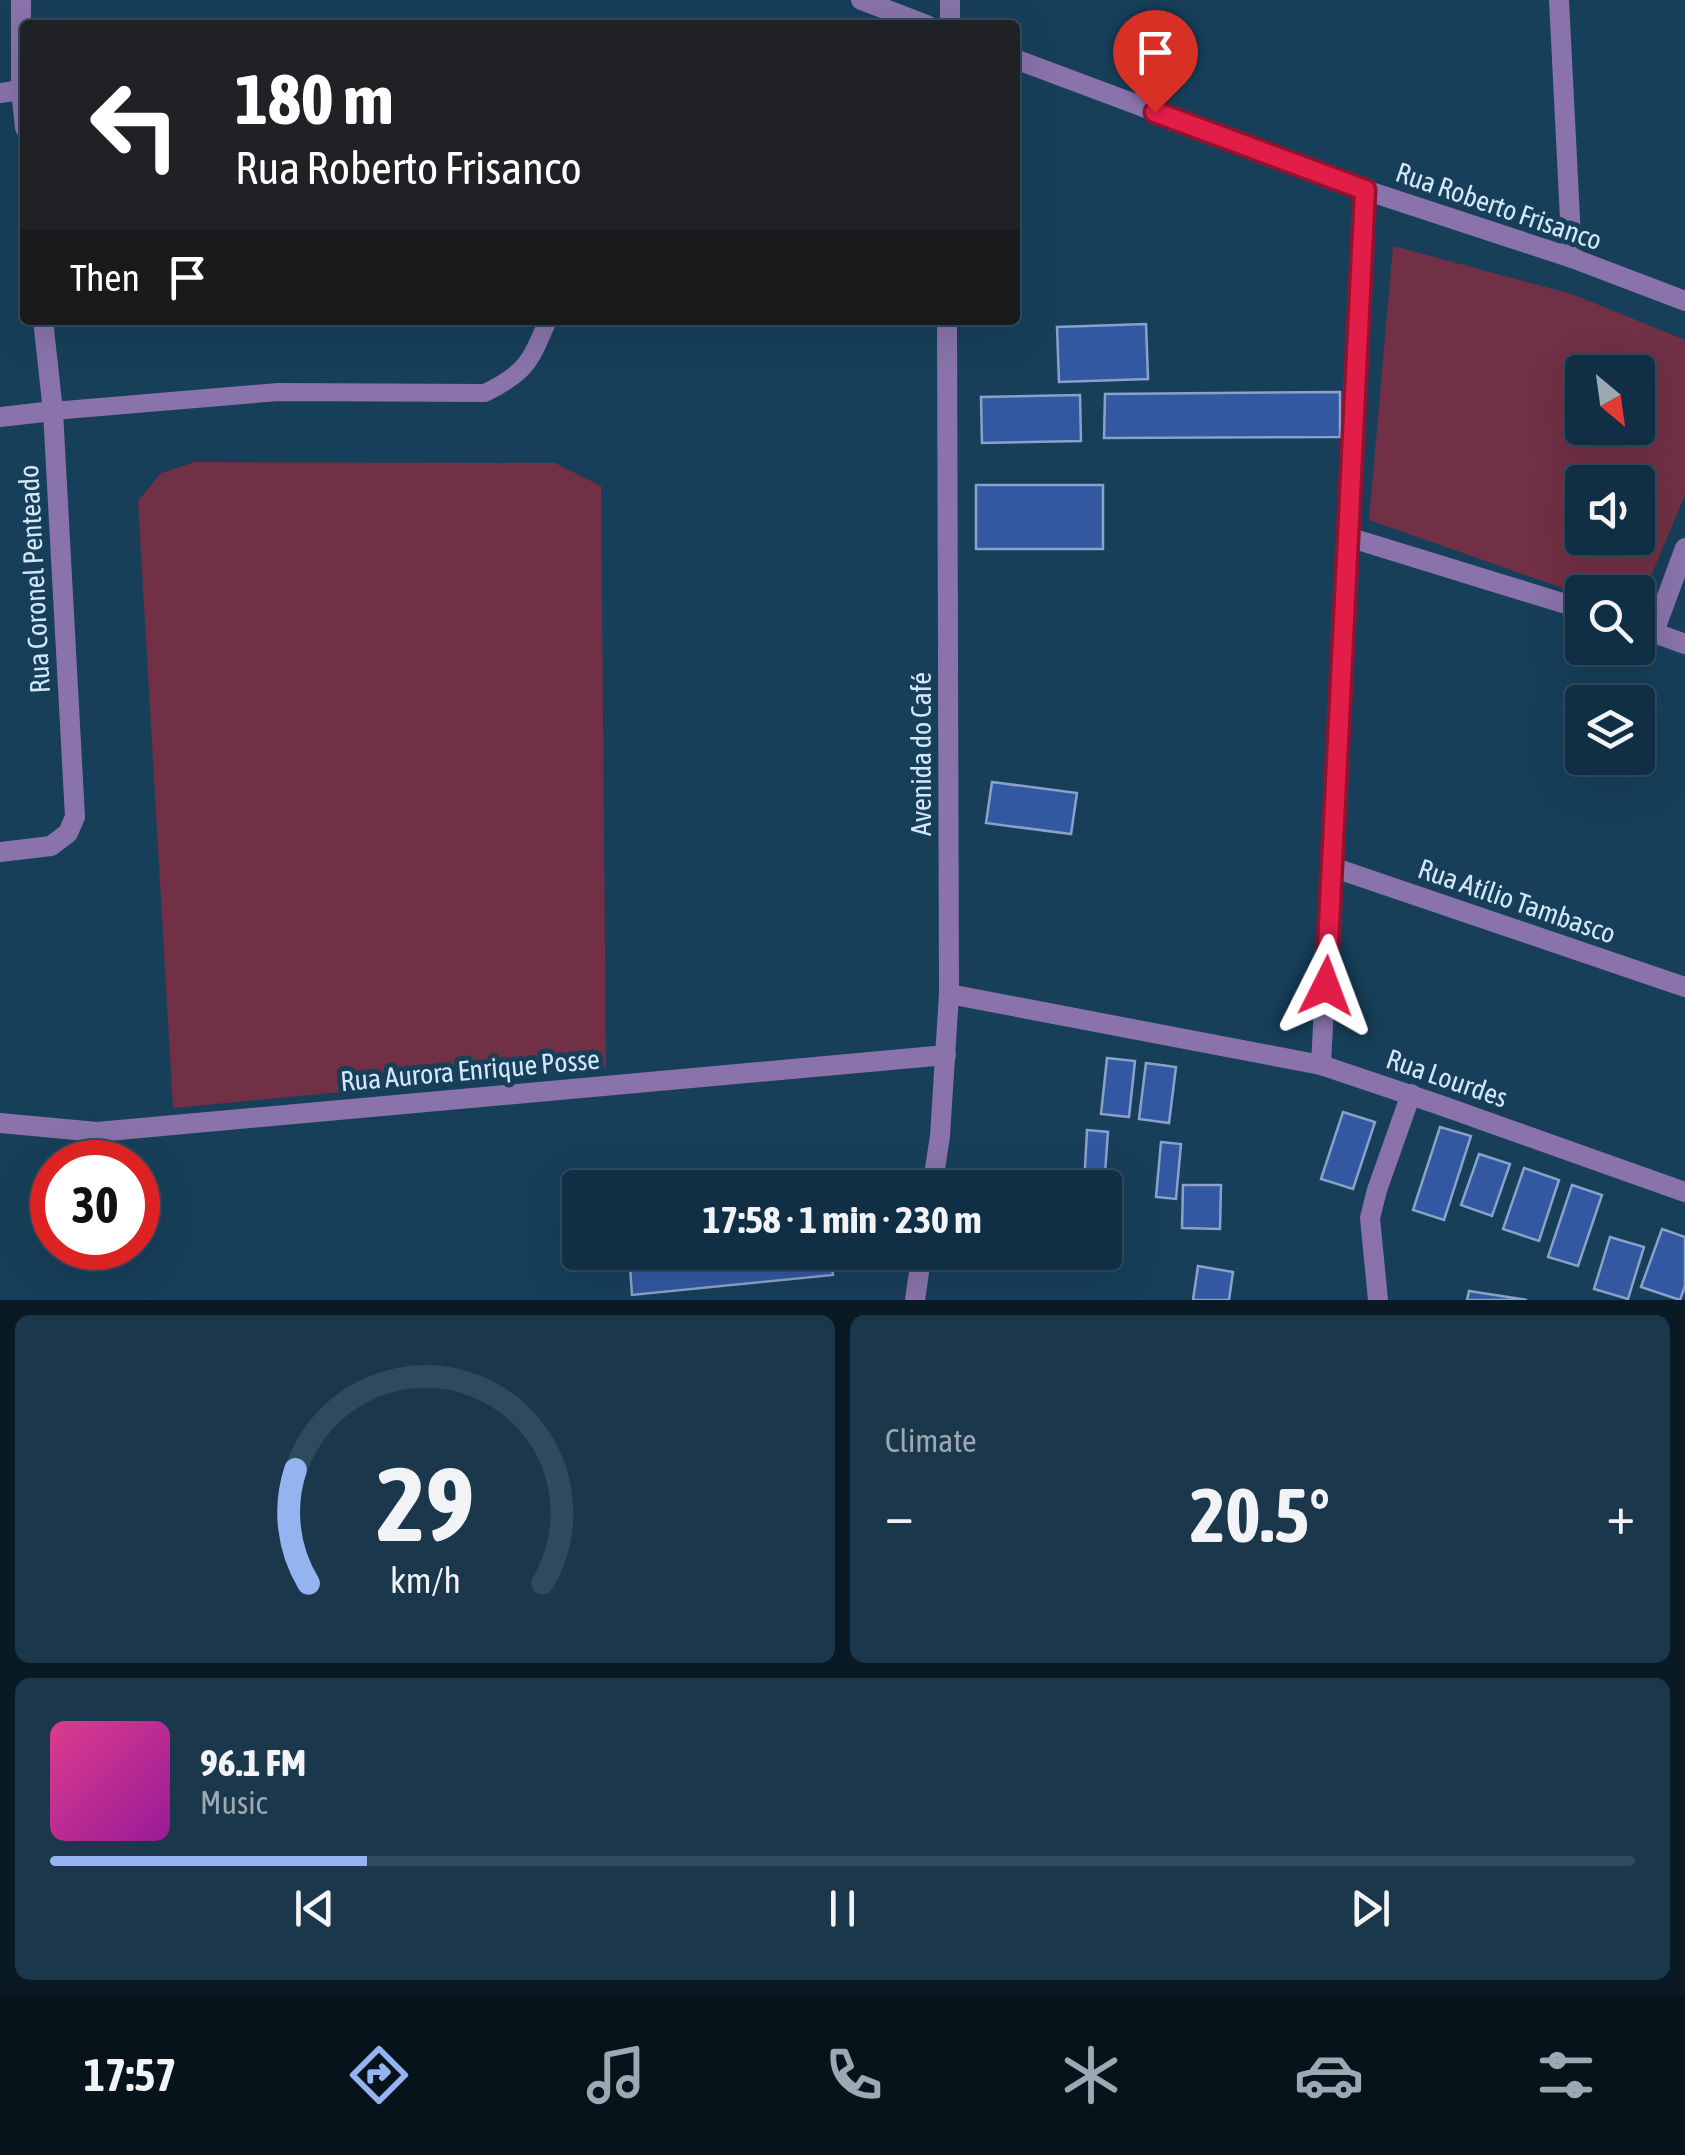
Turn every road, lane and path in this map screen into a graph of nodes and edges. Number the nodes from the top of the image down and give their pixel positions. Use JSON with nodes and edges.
{"nodes":[{"id":1,"x":20,"y":0,"type":"edge"},
{"id":2,"x":860,"y":0,"type":"edge"},
{"id":3,"x":1559,"y":0,"type":"edge"},
{"id":4,"x":914,"y":20,"type":"edge"},
{"id":5,"x":1020,"y":61,"type":"edge"},
{"id":6,"x":11,"y":91,"type":"edge"},
{"id":7,"x":20,"y":115,"type":"edge"},
{"id":8,"x":1365,"y":190,"type":"junction"},
{"id":9,"x":1572,"y":258,"type":"junction"},
{"id":10,"x":1685,"y":301,"type":"edge"},
{"id":11,"x":44,"y":325,"type":"edge"},
{"id":12,"x":546,"y":325,"type":"edge"},
{"id":13,"x":947,"y":325,"type":"edge"},
{"id":14,"x":53,"y":411,"type":"junction"},
{"id":15,"x":0,"y":417,"type":"edge"},
{"id":16,"x":1348,"y":536,"type":"junction"},
{"id":17,"x":1685,"y":548,"type":"edge"},
{"id":18,"x":1565,"y":605,"type":"edge"},
{"id":19,"x":1655,"y":610,"type":"edge"},
{"id":20,"x":1655,"y":632,"type":"edge"},
{"id":21,"x":1685,"y":644,"type":"edge"},
{"id":22,"x":0,"y":852,"type":"edge"},
{"id":23,"x":1332,"y":868,"type":"junction"},
{"id":24,"x":1685,"y":986,"type":"edge"},
{"id":25,"x":950,"y":994,"type":"junction"},
{"id":26,"x":946,"y":1055,"type":"junction"},
{"id":27,"x":1322,"y":1065,"type":"junction"},
{"id":28,"x":1410,"y":1094,"type":"junction"},
{"id":29,"x":0,"y":1123,"type":"edge"},
{"id":30,"x":935,"y":1170,"type":"edge"},
{"id":31,"x":1685,"y":1192,"type":"edge"},
{"id":32,"x":920,"y":1270,"type":"edge"},
{"id":33,"x":916,"y":1300,"type":"edge"},
{"id":34,"x":1378,"y":1300,"type":"edge"}],
"edges":[{"from":1,"to":6,"type":"street"},
{"from":2,"to":4,"type":"street"},
{"from":3,"to":9,"type":"street"},
{"from":5,"to":8,"type":"street","name":"Rua Roberto Frisanco"},
{"from":6,"to":7,"type":"street"},
{"from":8,"to":9,"type":"street","name":"Rua Roberto Frisanco"},
{"from":8,"to":16,"type":"street"},
{"from":9,"to":10,"type":"street","name":"Rua Roberto Frisanco"},
{"from":11,"to":14,"type":"street","name":"Rua Coronel Penteado"},
{"from":12,"to":14,"type":"lane"},
{"from":13,"to":25,"type":"street","name":"Avenida do Café"},
{"from":14,"to":15,"type":"street"},
{"from":14,"to":22,"type":"street","name":"Rua Coronel Penteado"},
{"from":16,"to":18,"type":"street"},
{"from":16,"to":23,"type":"street"},
{"from":17,"to":19,"type":"street"},
{"from":20,"to":21,"type":"street"},
{"from":23,"to":24,"type":"street","name":"Rua Atílio Tambasco"},
{"from":23,"to":27,"type":"street"},
{"from":25,"to":26,"type":"street","name":"Avenida do Café"},
{"from":25,"to":27,"type":"street","name":"Rua Lourdes"},
{"from":26,"to":29,"type":"street","name":"Rua Aurora Enrique Posse"},
{"from":26,"to":30,"type":"street","name":"Avenida do Café"},
{"from":27,"to":28,"type":"street","name":"Rua Lourdes"},
{"from":28,"to":31,"type":"street","name":"Rua Lourdes"},
{"from":28,"to":34,"type":"street"},
{"from":32,"to":33,"type":"street"}]}
